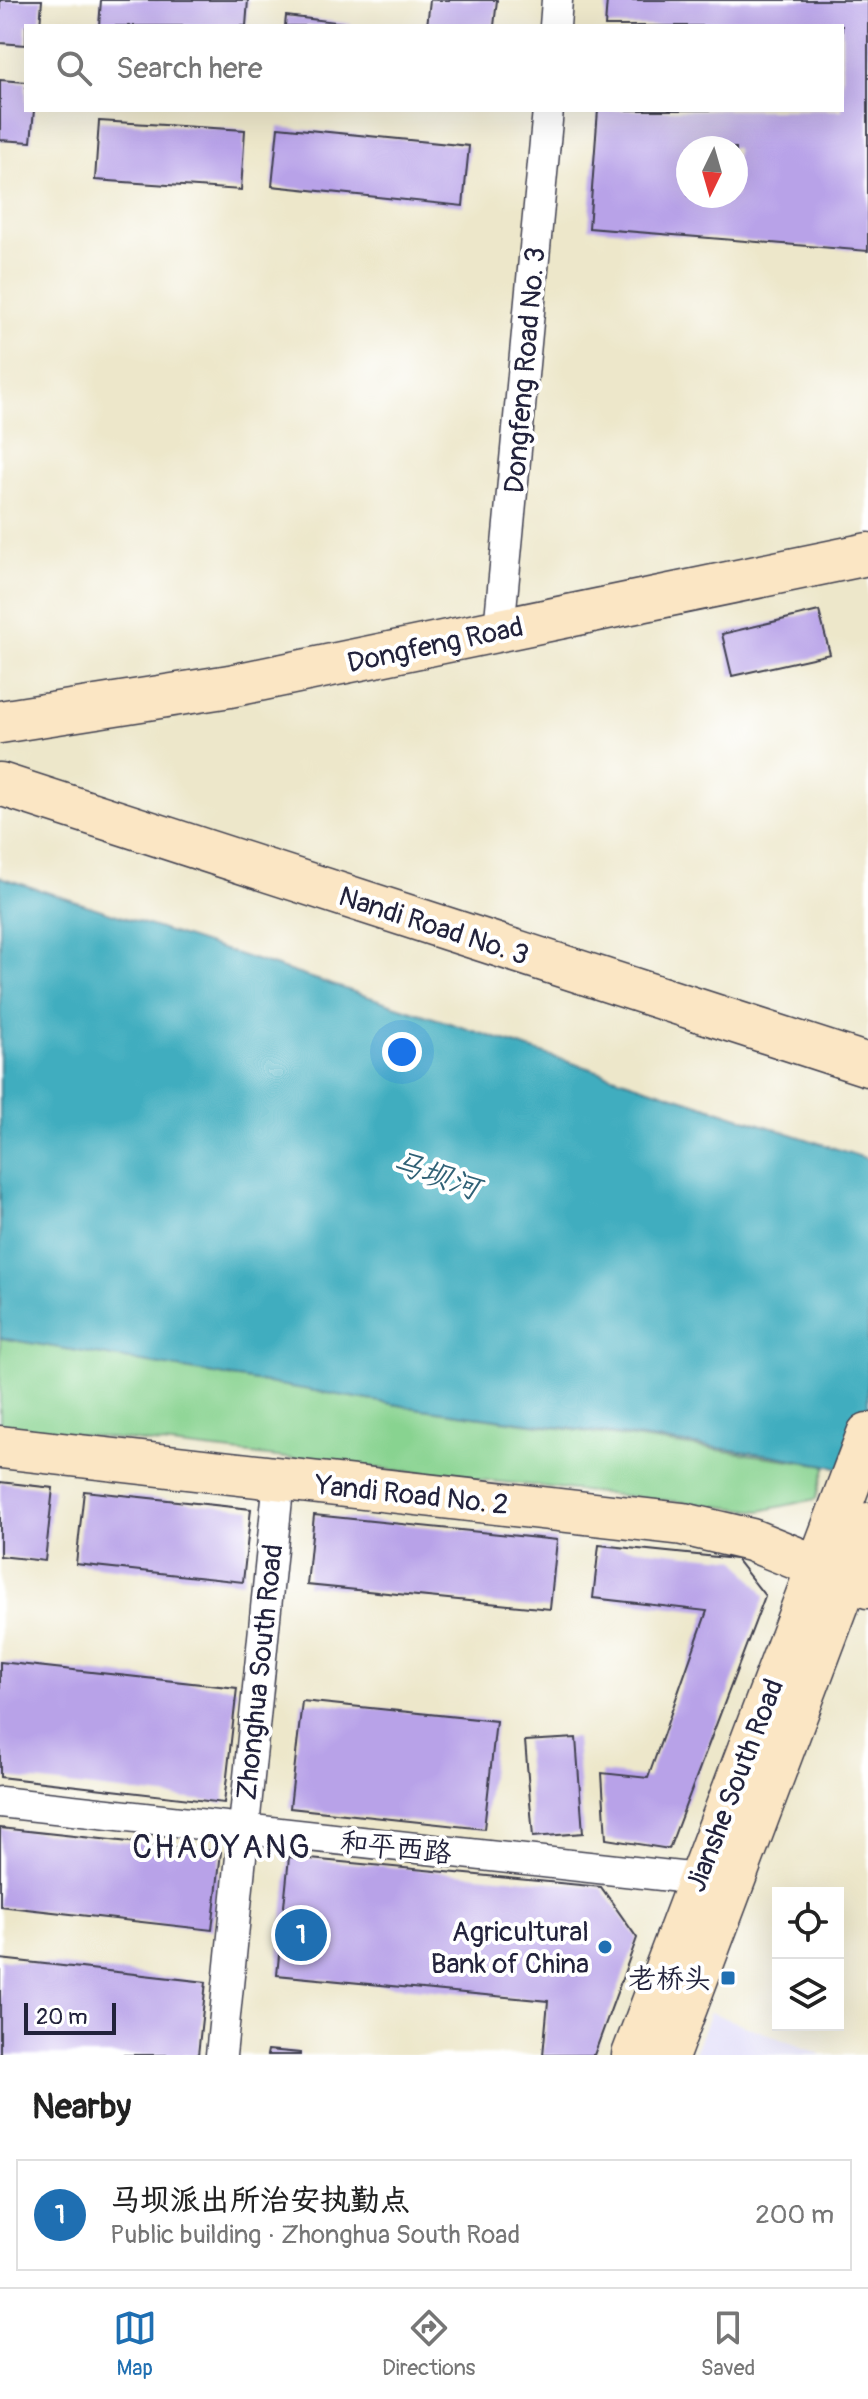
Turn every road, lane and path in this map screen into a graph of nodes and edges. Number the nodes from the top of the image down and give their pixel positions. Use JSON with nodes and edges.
{"nodes":[{"id":1,"x":557,"y":0,"type":"edge"},
{"id":2,"x":555,"y":24,"type":"edge"},
{"id":3,"x":548,"y":112,"type":"edge"},
{"id":4,"x":868,"y":554,"type":"edge"},
{"id":5,"x":499,"y":630,"type":"junction"},
{"id":6,"x":0,"y":722,"type":"edge"},
{"id":7,"x":0,"y":784,"type":"edge"},
{"id":8,"x":868,"y":1065,"type":"edge"},
{"id":9,"x":868,"y":1434,"type":"edge"},
{"id":10,"x":0,"y":1447,"type":"edge"},
{"id":11,"x":279,"y":1479,"type":"junction"},
{"id":12,"x":852,"y":1520,"type":"edge"},
{"id":13,"x":845,"y":1577,"type":"edge"},
{"id":14,"x":0,"y":1802,"type":"edge"},
{"id":15,"x":243,"y":1830,"type":"junction"},
{"id":16,"x":698,"y":1879,"type":"junction"},
{"id":17,"x":221,"y":2055,"type":"edge"},
{"id":18,"x":633,"y":2055,"type":"edge"},
{"id":19,"x":668,"y":2055,"type":"edge"}],
"edges":[{"from":1,"to":2,"type":"street"},
{"from":3,"to":5,"type":"street","name":"Dongfeng Road No. 3"},
{"from":4,"to":5,"type":"main road","name":"Dongfeng Road"},
{"from":5,"to":6,"type":"main road","name":"Dongfeng Road"},
{"from":7,"to":8,"type":"main road","name":"Nandi Road No. 3"},
{"from":9,"to":12,"type":"main road","name":"Jianshe South Road"},
{"from":10,"to":11,"type":"main road","name":"Yandi Road No. 2"},
{"from":11,"to":13,"type":"main road","name":"Yandi Road No. 2"},
{"from":11,"to":15,"type":"street","name":"Zhonghua South Road"},
{"from":12,"to":13,"type":"main road","name":"Jianshe South Road"},
{"from":13,"to":16,"type":"main road","name":"Jianshe South Road"},
{"from":13,"to":19,"type":"main road","name":"Jianshe South Road"},
{"from":14,"to":15,"type":"street","name":"和平西路"},
{"from":15,"to":16,"type":"street","name":"和平西路"},
{"from":15,"to":17,"type":"street","name":"Zhonghua South Road"},
{"from":16,"to":18,"type":"main road","name":"Jianshe South Road"}]}
